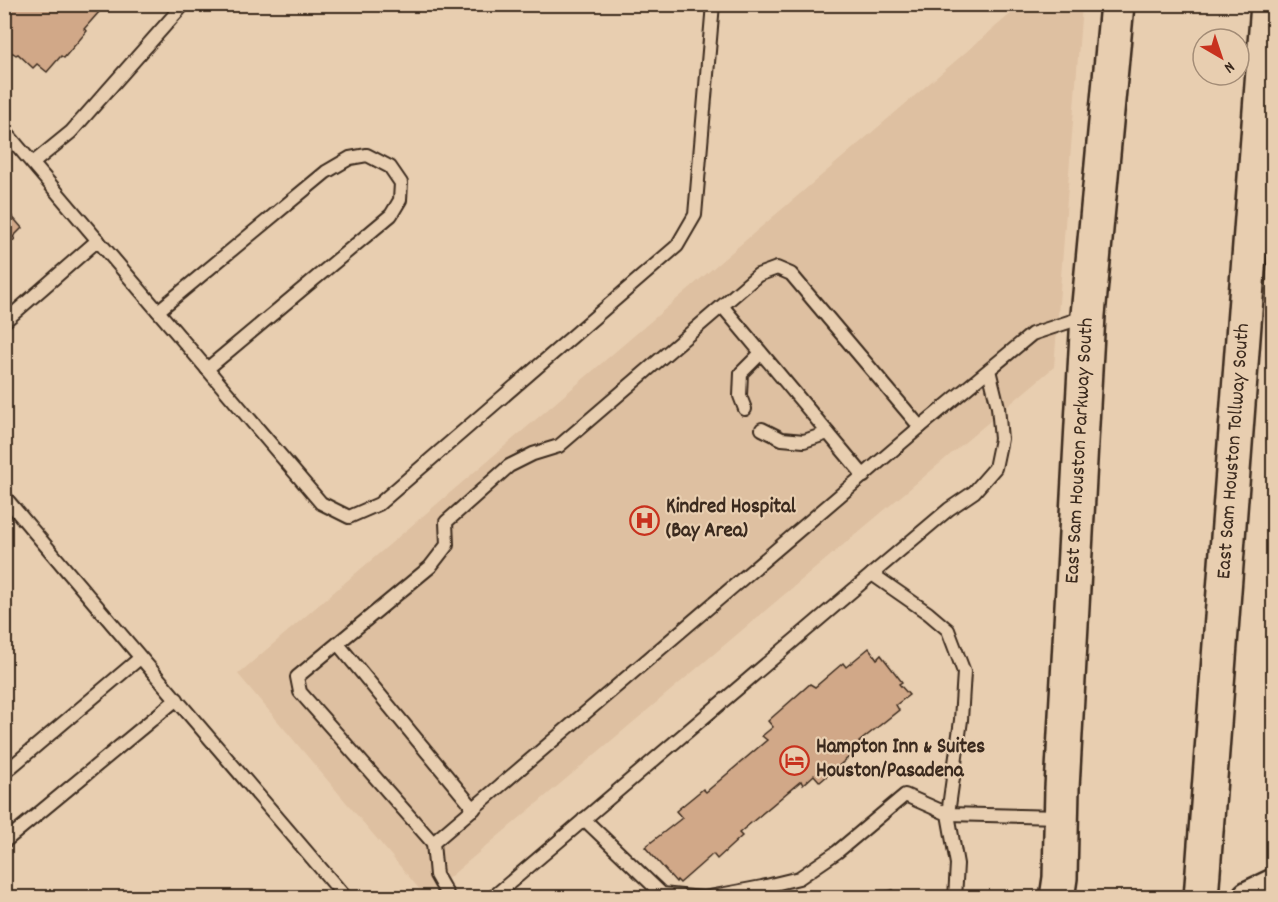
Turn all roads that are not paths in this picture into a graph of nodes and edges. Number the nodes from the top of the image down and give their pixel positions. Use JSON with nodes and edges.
{"nodes":[{"id":1,"x":184,"y":4,"type":"edge"},
{"id":2,"x":713,"y":4,"type":"edge"},
{"id":3,"x":1117,"y":4,"type":"edge"},
{"id":4,"x":1268,"y":4,"type":"edge"},
{"id":5,"x":4,"y":130,"type":"edge"},
{"id":6,"x":33,"y":163,"type":"junction"},
{"id":7,"x":98,"y":240,"type":"junction"},
{"id":8,"x":723,"y":306,"type":"junction"},
{"id":9,"x":158,"y":311,"type":"junction"},
{"id":10,"x":1088,"y":315,"type":"junction"},
{"id":11,"x":4,"y":322,"type":"edge"},
{"id":12,"x":761,"y":353,"type":"junction"},
{"id":13,"x":207,"y":369,"type":"junction"},
{"id":14,"x":989,"y":369,"type":"junction"},
{"id":15,"x":745,"y":409,"type":"dead end"},
{"id":16,"x":920,"y":427,"type":"junction"},
{"id":17,"x":762,"y":429,"type":"dead end"},
{"id":18,"x":828,"y":433,"type":"junction"},
{"id":19,"x":864,"y":476,"type":"junction"},
{"id":20,"x":4,"y":496,"type":"edge"},
{"id":21,"x":872,"y":574,"type":"junction"},
{"id":22,"x":338,"y":644,"type":"junction"},
{"id":23,"x":140,"y":658,"type":"junction"},
{"id":24,"x":177,"y":699,"type":"junction"},
{"id":25,"x":4,"y":773,"type":"edge"},
{"id":26,"x":474,"y":809,"type":"junction"},
{"id":27,"x":948,"y":814,"type":"junction"},
{"id":28,"x":1061,"y":817,"type":"junction"},
{"id":29,"x":584,"y":819,"type":"junction"},
{"id":30,"x":4,"y":842,"type":"edge"},
{"id":31,"x":433,"y":843,"type":"junction"},
{"id":32,"x":1274,"y":886,"type":"edge"},
{"id":33,"x":1062,"y":891,"type":"edge"},
{"id":34,"x":346,"y":897,"type":"edge"},
{"id":35,"x":449,"y":897,"type":"edge"},
{"id":36,"x":492,"y":897,"type":"edge"},
{"id":37,"x":703,"y":897,"type":"edge"},
{"id":38,"x":955,"y":897,"type":"edge"},
{"id":39,"x":1201,"y":897,"type":"edge"},
{"id":40,"x":1249,"y":897,"type":"edge"}],
"edges":[{"from":1,"to":6,"type":"lane"},
{"from":2,"to":13,"type":"lane"},
{"from":3,"to":10,"type":"main road","name":"East Sam Houston Parkway South"},
{"from":4,"to":39,"type":"main road","name":"East Sam Houston Tollway South"},
{"from":5,"to":6,"type":"lane"},
{"from":6,"to":7,"type":"lane"},
{"from":7,"to":9,"type":"lane"},
{"from":7,"to":11,"type":"lane"},
{"from":8,"to":12,"type":"lane"},
{"from":8,"to":16,"type":"lane"},
{"from":8,"to":22,"type":"lane"},
{"from":9,"to":13,"type":"lane"},
{"from":9,"to":13,"type":"lane"},
{"from":10,"to":14,"type":"lane"},
{"from":10,"to":28,"type":"main road","name":"East Sam Houston Parkway South"},
{"from":12,"to":15,"type":"lane"},
{"from":12,"to":18,"type":"lane"},
{"from":14,"to":16,"type":"lane"},
{"from":14,"to":21,"type":"lane"},
{"from":16,"to":19,"type":"lane"},
{"from":17,"to":18,"type":"lane"},
{"from":18,"to":19,"type":"lane"},
{"from":19,"to":26,"type":"lane"},
{"from":20,"to":23,"type":"lane"},
{"from":21,"to":27,"type":"lane"},
{"from":21,"to":29,"type":"lane"},
{"from":22,"to":26,"type":"lane"},
{"from":22,"to":31,"type":"lane"},
{"from":23,"to":24,"type":"lane"},
{"from":23,"to":25,"type":"lane"},
{"from":24,"to":30,"type":"lane"},
{"from":24,"to":34,"type":"lane"},
{"from":26,"to":31,"type":"lane"},
{"from":27,"to":28,"type":"lane"},
{"from":27,"to":37,"type":"lane"},
{"from":27,"to":38,"type":"lane"},
{"from":28,"to":33,"type":"main road","name":"East Sam Houston Parkway South"},
{"from":29,"to":36,"type":"lane"},
{"from":29,"to":37,"type":"lane"},
{"from":31,"to":35,"type":"lane"},
{"from":32,"to":40,"type":"main road"}]}
